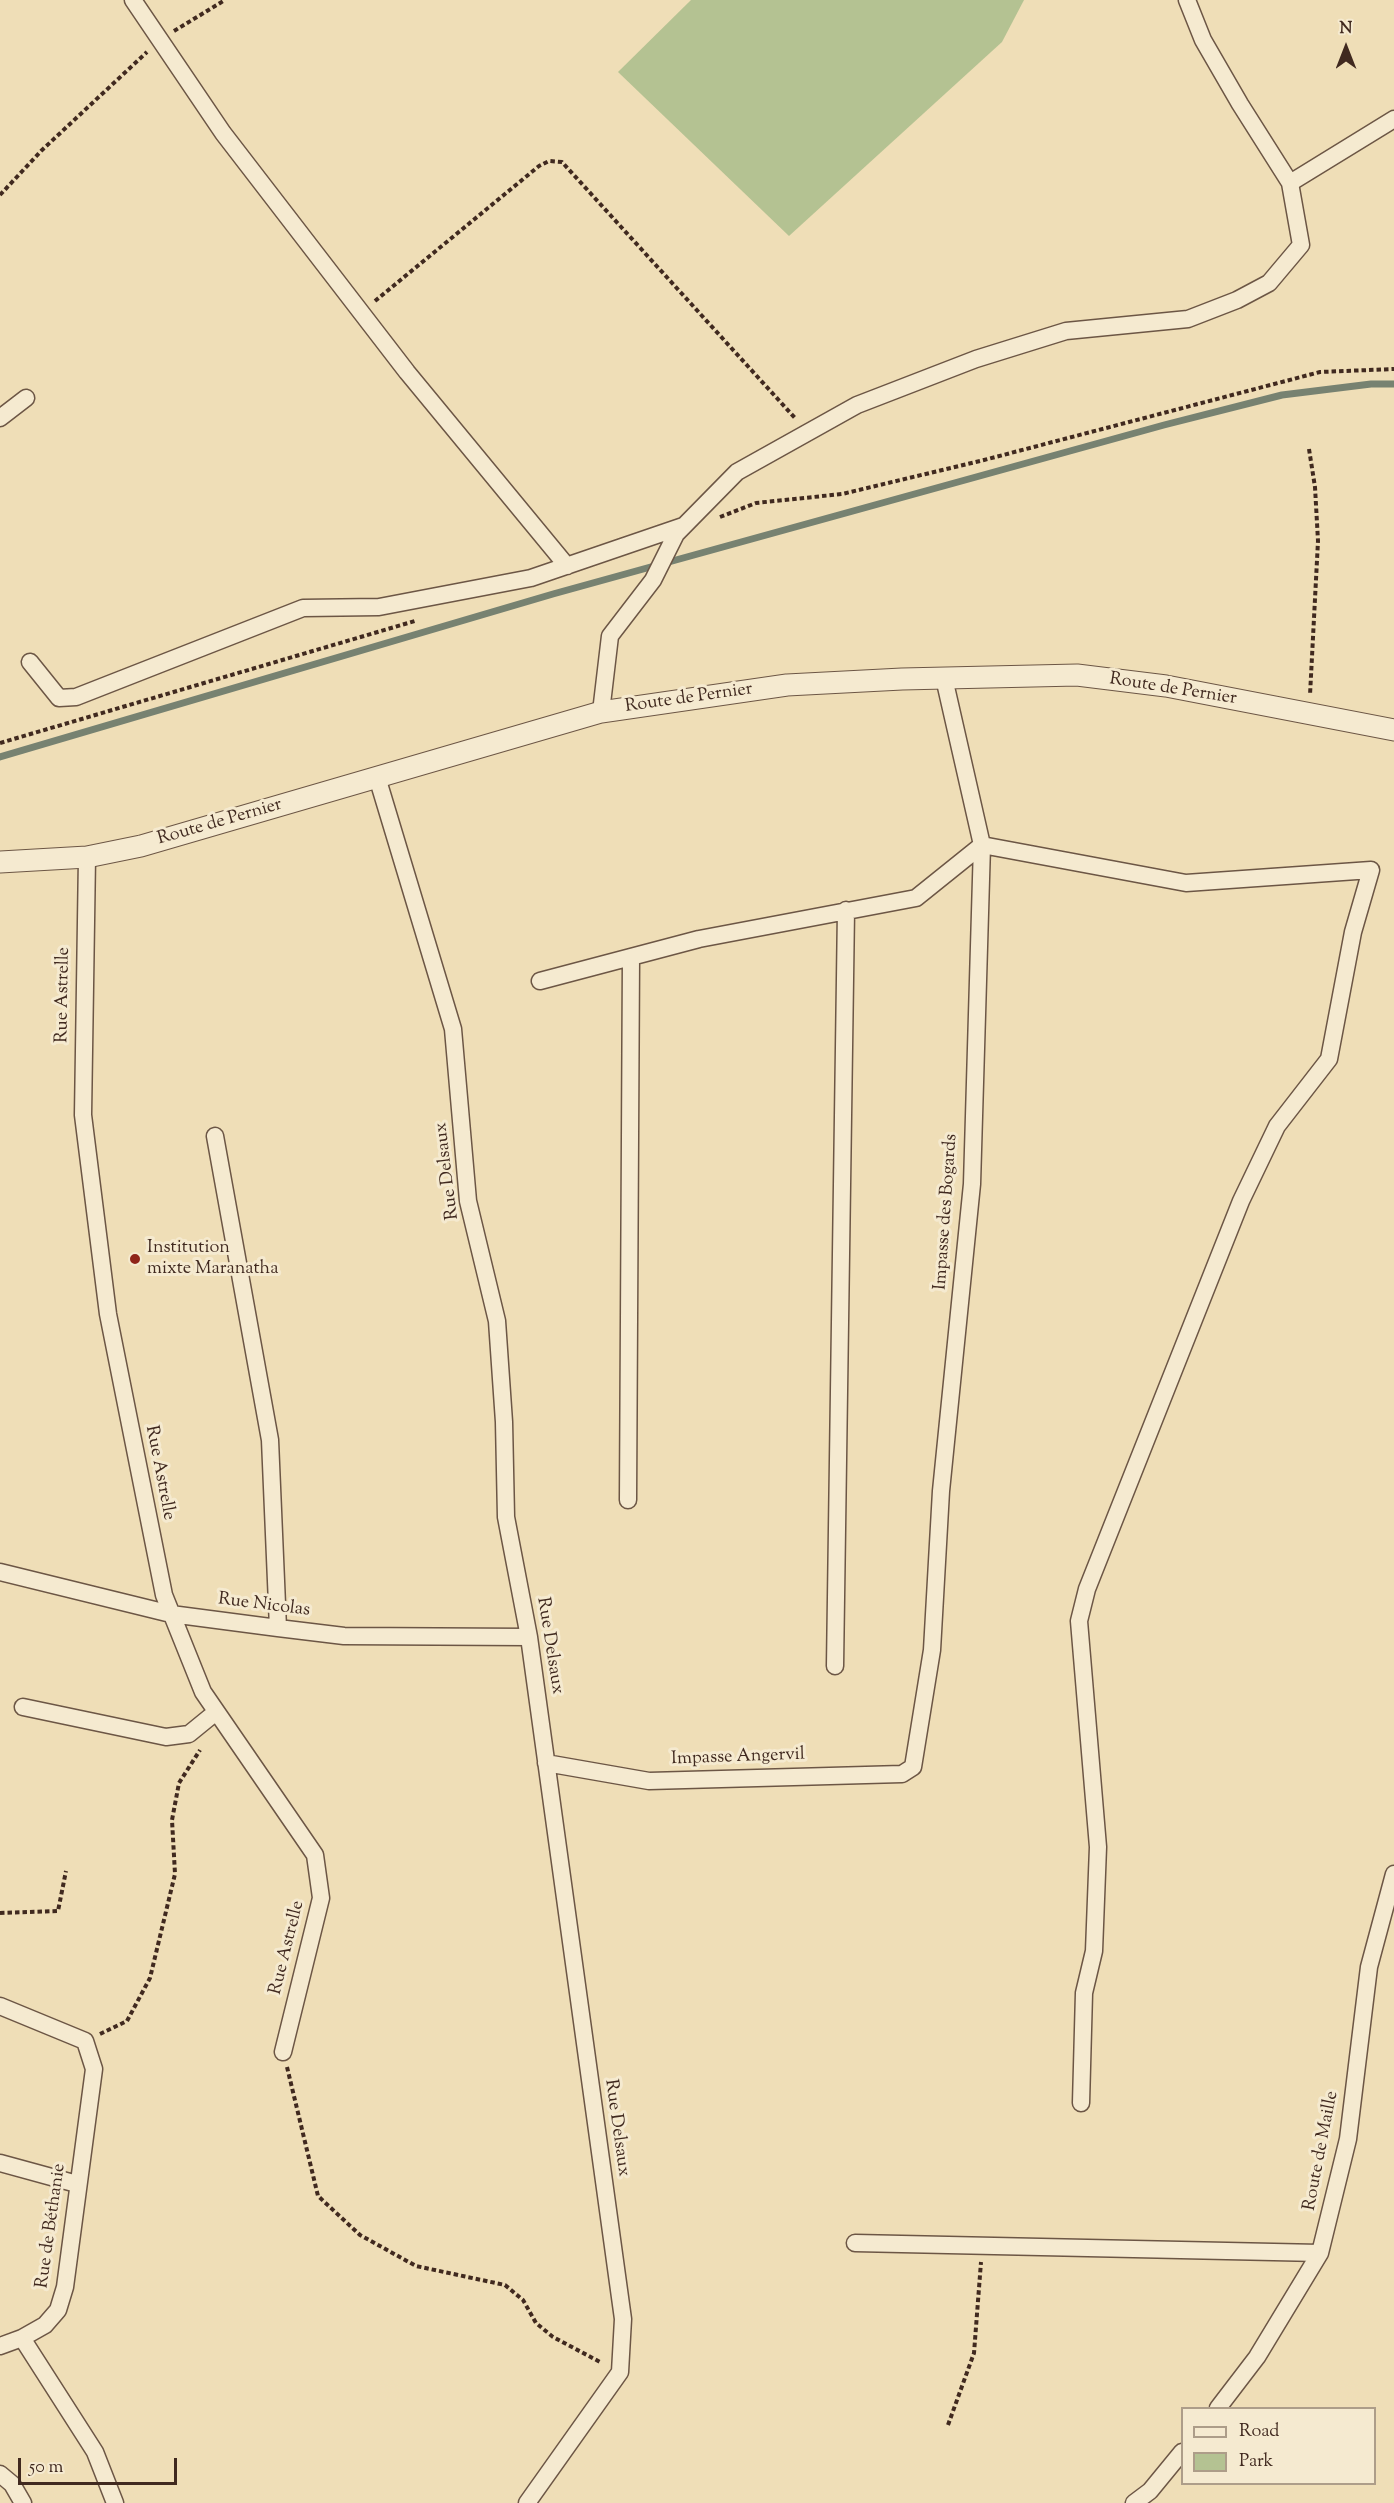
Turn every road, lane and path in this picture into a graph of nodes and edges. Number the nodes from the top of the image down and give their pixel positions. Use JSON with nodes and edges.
{"nodes":[{"id":1,"x":134,"y":0,"type":"edge"},
{"id":2,"x":225,"y":0,"type":"edge"},
{"id":3,"x":1187,"y":0,"type":"edge"},
{"id":4,"x":162,"y":39,"type":"junction"},
{"id":5,"x":1394,"y":119,"type":"edge"},
{"id":6,"x":1290,"y":183,"type":"junction"},
{"id":7,"x":0,"y":195,"type":"edge"},
{"id":8,"x":361,"y":312,"type":"junction"},
{"id":9,"x":1394,"y":369,"type":"edge"},
{"id":10,"x":26,"y":398,"type":"dead end"},
{"id":11,"x":0,"y":418,"type":"edge"},
{"id":12,"x":808,"y":432,"type":"junction"},
{"id":13,"x":1308,"y":449,"type":"dead end"},
{"id":14,"x":716,"y":519,"type":"dead end"},
{"id":15,"x":679,"y":530,"type":"junction"},
{"id":16,"x":567,"y":566,"type":"junction"},
{"id":17,"x":423,"y":619,"type":"dead end"},
{"id":18,"x":30,"y":662,"type":"dead end"},
{"id":19,"x":944,"y":678,"type":"junction"},
{"id":20,"x":601,"y":712,"type":"junction"},
{"id":21,"x":1308,"y":713,"type":"junction"},
{"id":22,"x":1394,"y":730,"type":"edge"},
{"id":23,"x":0,"y":743,"type":"edge"},
{"id":24,"x":377,"y":777,"type":"junction"},
{"id":25,"x":982,"y":845,"type":"junction"},
{"id":26,"x":87,"y":857,"type":"junction"},
{"id":27,"x":0,"y":862,"type":"edge"},
{"id":28,"x":846,"y":910,"type":"junction"},
{"id":29,"x":631,"y":957,"type":"junction"},
{"id":30,"x":540,"y":981,"type":"dead end"},
{"id":31,"x":215,"y":1136,"type":"dead end"},
{"id":32,"x":628,"y":1500,"type":"dead end"},
{"id":33,"x":0,"y":1572,"type":"edge"},
{"id":34,"x":171,"y":1614,"type":"junction"},
{"id":35,"x":278,"y":1628,"type":"junction"},
{"id":36,"x":529,"y":1637,"type":"junction"},
{"id":37,"x":835,"y":1666,"type":"dead end"},
{"id":38,"x":23,"y":1707,"type":"dead end"},
{"id":39,"x":216,"y":1712,"type":"junction"},
{"id":40,"x":916,"y":1750,"type":"joint"},
{"id":41,"x":546,"y":1763,"type":"junction"},
{"id":42,"x":179,"y":1783,"type":"dead end"},
{"id":43,"x":66,"y":1871,"type":"dead end"},
{"id":44,"x":1394,"y":1874,"type":"edge"},
{"id":45,"x":0,"y":1914,"type":"edge"},
{"id":46,"x":0,"y":2006,"type":"edge"},
{"id":47,"x":85,"y":2041,"type":"junction"},
{"id":48,"x":283,"y":2052,"type":"joint"},
{"id":49,"x":1081,"y":2103,"type":"dead end"},
{"id":50,"x":0,"y":2163,"type":"edge"},
{"id":51,"x":77,"y":2184,"type":"junction"},
{"id":52,"x":855,"y":2243,"type":"dead end"},
{"id":53,"x":981,"y":2246,"type":"junction"},
{"id":54,"x":1320,"y":2253,"type":"junction"},
{"id":55,"x":22,"y":2338,"type":"junction"},
{"id":56,"x":0,"y":2346,"type":"edge"},
{"id":57,"x":620,"y":2372,"type":"junction"},
{"id":58,"x":1220,"y":2407,"type":"edge"},
{"id":59,"x":948,"y":2425,"type":"dead end"},
{"id":60,"x":1181,"y":2453,"type":"edge"},
{"id":61,"x":0,"y":2474,"type":"edge"},
{"id":62,"x":23,"y":2503,"type":"edge"},
{"id":63,"x":115,"y":2503,"type":"edge"},
{"id":64,"x":527,"y":2503,"type":"edge"},
{"id":65,"x":1134,"y":2503,"type":"edge"}],
"edges":[{"from":1,"to":4,"type":"street"},
{"from":2,"to":4,"type":"path"},
{"from":3,"to":6,"type":"street"},
{"from":4,"to":7,"type":"path"},
{"from":4,"to":8,"type":"street"},
{"from":5,"to":6,"type":"street"},
{"from":6,"to":12,"type":"street"},
{"from":8,"to":12,"type":"path"},
{"from":8,"to":16,"type":"street"},
{"from":9,"to":14,"type":"path"},
{"from":10,"to":11,"type":"street"},
{"from":12,"to":15,"type":"street"},
{"from":13,"to":21,"type":"path"},
{"from":15,"to":16,"type":"street"},
{"from":15,"to":20,"type":"street"},
{"from":16,"to":18,"type":"street"},
{"from":17,"to":23,"type":"path"},
{"from":19,"to":20,"type":"street","name":"Route de Pernier"},
{"from":19,"to":21,"type":"street","name":"Route de Pernier"},
{"from":19,"to":25,"type":"street","name":"Impasse des Bogards"},
{"from":20,"to":24,"type":"street","name":"Route de Pernier"},
{"from":21,"to":22,"type":"street","name":"Route de Pernier"},
{"from":24,"to":26,"type":"street","name":"Route de Pernier"},
{"from":24,"to":36,"type":"street","name":"Rue Delsaux"},
{"from":25,"to":28,"type":"street"},
{"from":25,"to":40,"type":"street","name":"Impasse des Bogards"},
{"from":25,"to":49,"type":"street"},
{"from":26,"to":27,"type":"street","name":"Route de Pernier"},
{"from":26,"to":34,"type":"street","name":"Rue Astrelle"},
{"from":28,"to":29,"type":"street"},
{"from":28,"to":37,"type":"street"},
{"from":29,"to":30,"type":"street"},
{"from":29,"to":32,"type":"street"},
{"from":31,"to":35,"type":"street"},
{"from":33,"to":34,"type":"street","name":"Rue Nicolas"},
{"from":34,"to":35,"type":"street","name":"Rue Nicolas"},
{"from":34,"to":39,"type":"street","name":"Rue Astrelle"},
{"from":35,"to":36,"type":"street","name":"Rue Nicolas"},
{"from":36,"to":41,"type":"street","name":"Rue Delsaux"},
{"from":38,"to":39,"type":"street"},
{"from":39,"to":48,"type":"street","name":"Rue Astrelle"},
{"from":40,"to":41,"type":"street","name":"Impasse Angervil"},
{"from":41,"to":57,"type":"street","name":"Rue Delsaux"},
{"from":42,"to":47,"type":"path"},
{"from":43,"to":45,"type":"path"},
{"from":44,"to":54,"type":"street","name":"Route de Maille"},
{"from":46,"to":47,"type":"street"},
{"from":47,"to":51,"type":"street","name":"Rue de Béthanie"},
{"from":48,"to":57,"type":"path"},
{"from":50,"to":51,"type":"street"},
{"from":51,"to":55,"type":"street","name":"Rue de Béthanie"},
{"from":52,"to":53,"type":"street"},
{"from":53,"to":54,"type":"street"},
{"from":53,"to":59,"type":"path"},
{"from":54,"to":58,"type":"street","name":"Route de Maille"},
{"from":55,"to":56,"type":"street","name":"Rue de Béthanie"},
{"from":55,"to":63,"type":"street"},
{"from":57,"to":64,"type":"street"},
{"from":60,"to":65,"type":"street"},
{"from":61,"to":62,"type":"street"}]}
